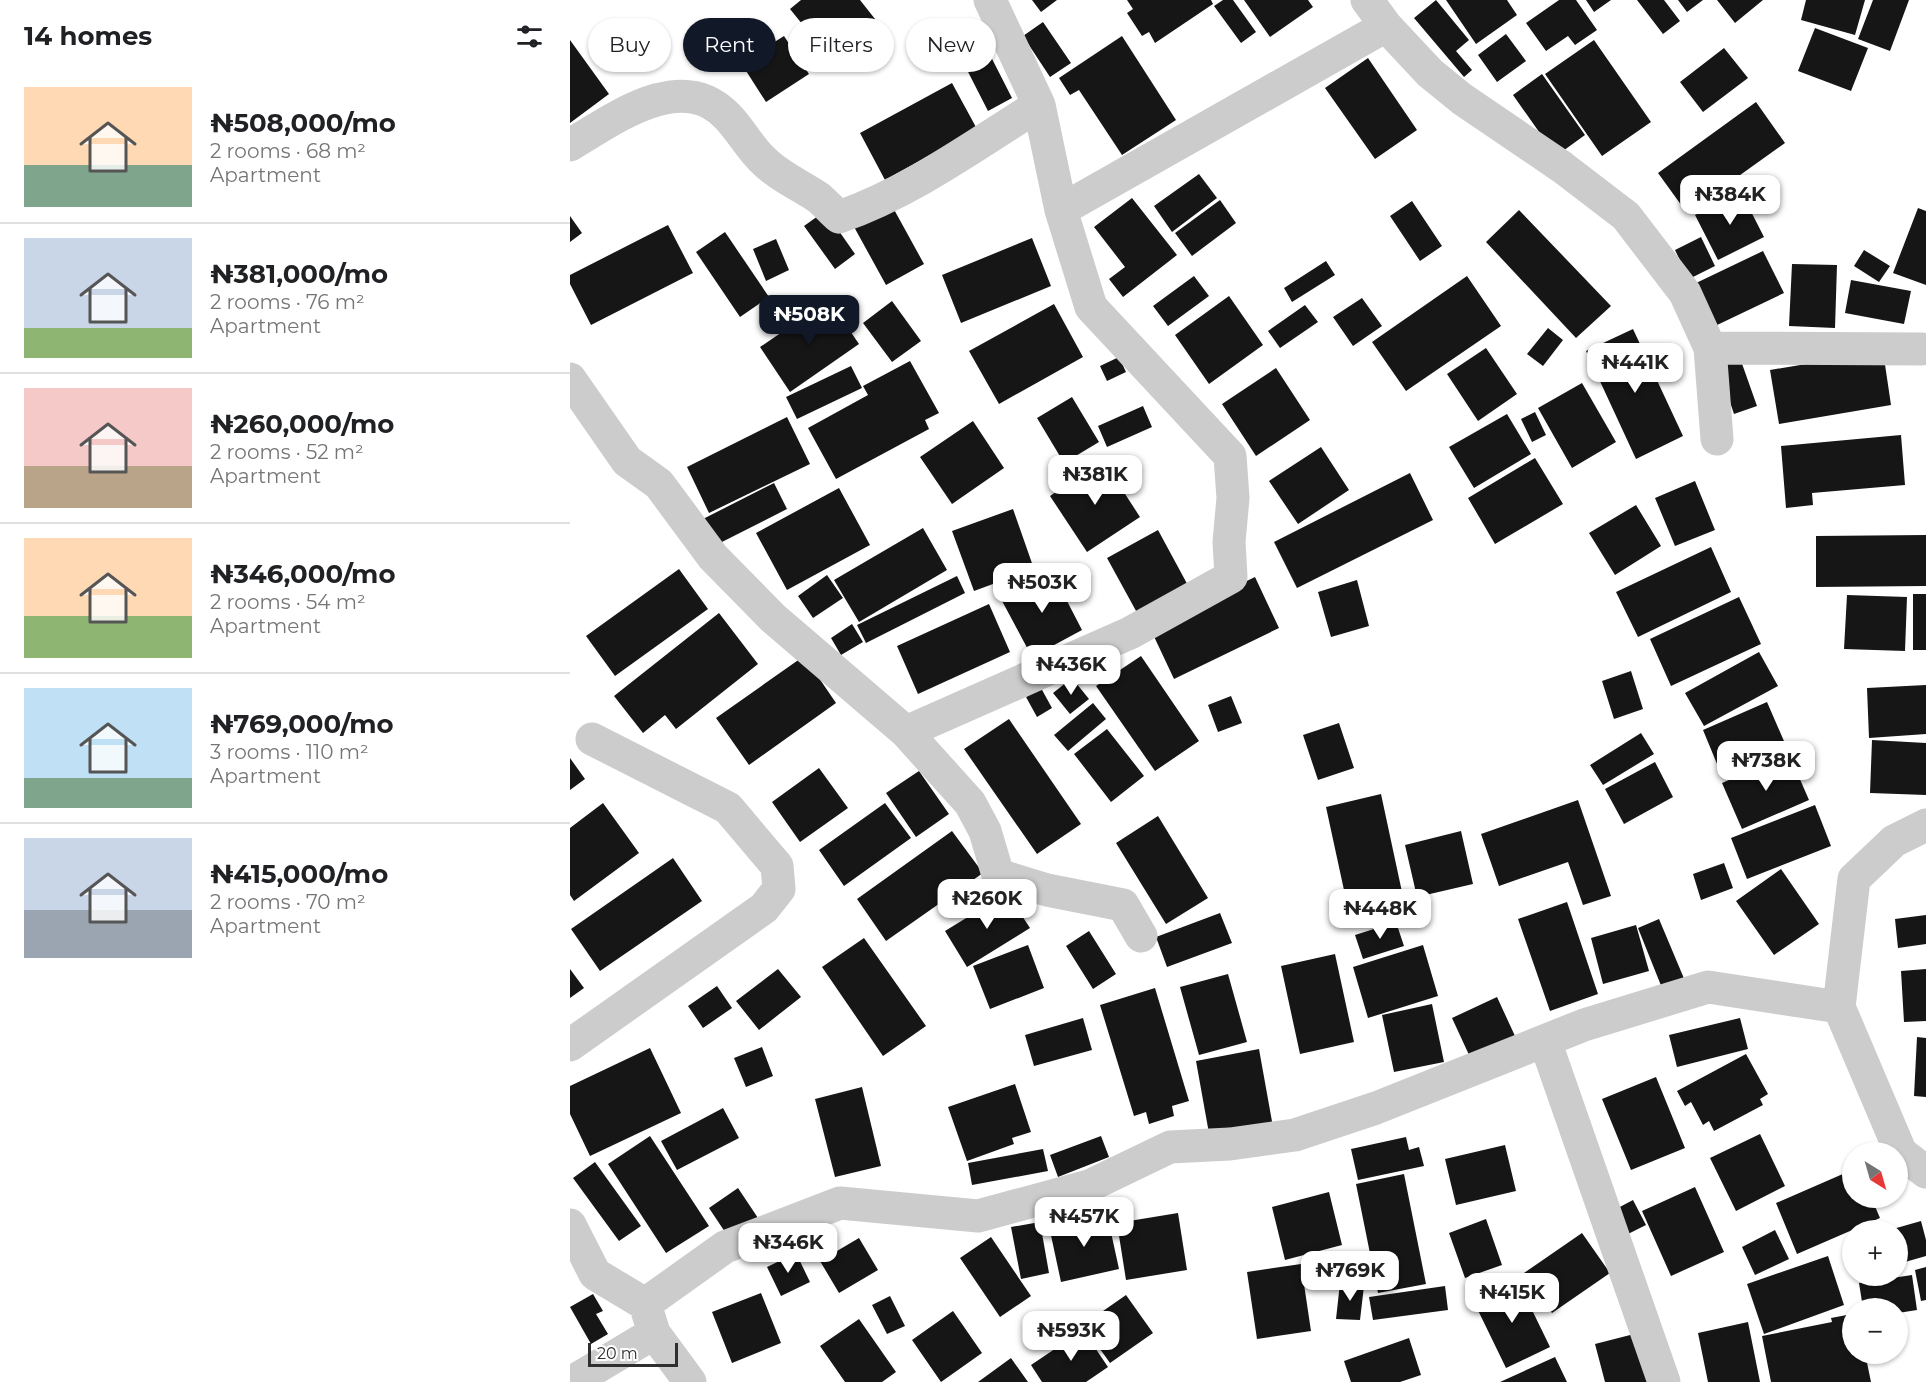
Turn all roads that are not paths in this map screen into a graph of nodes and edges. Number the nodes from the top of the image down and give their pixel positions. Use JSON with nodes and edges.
{"nodes":[{"id":1,"x":990,"y":0,"type":"edge"},
{"id":2,"x":1376,"y":13,"type":"edge"},
{"id":3,"x":1039,"y":105,"type":"junction"},
{"id":4,"x":570,"y":145,"type":"edge"},
{"id":5,"x":1061,"y":210,"type":"junction"},
{"id":6,"x":1710,"y":348,"type":"junction"},
{"id":7,"x":1922,"y":349,"type":"dead end"},
{"id":8,"x":570,"y":379,"type":"edge"},
{"id":9,"x":1717,"y":440,"type":"dead end"},
{"id":10,"x":906,"y":732,"type":"junction"},
{"id":11,"x":592,"y":739,"type":"dead end"},
{"id":12,"x":1926,"y":825,"type":"edge"},
{"id":13,"x":1141,"y":936,"type":"dead end"},
{"id":14,"x":1839,"y":1007,"type":"junction"},
{"id":15,"x":1545,"y":1041,"type":"junction"},
{"id":16,"x":570,"y":1045,"type":"edge"},
{"id":17,"x":1926,"y":1172,"type":"edge"},
{"id":18,"x":570,"y":1225,"type":"edge"},
{"id":19,"x":649,"y":1319,"type":"junction"},
{"id":20,"x":572,"y":1382,"type":"edge"},
{"id":21,"x":690,"y":1382,"type":"edge"},
{"id":22,"x":1664,"y":1382,"type":"edge"}],
"edges":[{"from":1,"to":3,"type":"street"},
{"from":2,"to":5,"type":"street"},
{"from":2,"to":6,"type":"street"},
{"from":3,"to":4,"type":"street"},
{"from":3,"to":5,"type":"street"},
{"from":5,"to":10,"type":"street"},
{"from":6,"to":7,"type":"street"},
{"from":6,"to":9,"type":"street"},
{"from":8,"to":10,"type":"street"},
{"from":10,"to":13,"type":"street"},
{"from":11,"to":16,"type":"street"},
{"from":12,"to":14,"type":"street"},
{"from":14,"to":15,"type":"street"},
{"from":14,"to":17,"type":"street"},
{"from":15,"to":19,"type":"street"},
{"from":15,"to":22,"type":"street"},
{"from":18,"to":19,"type":"street"},
{"from":19,"to":20,"type":"street"},
{"from":19,"to":21,"type":"street"}]}
